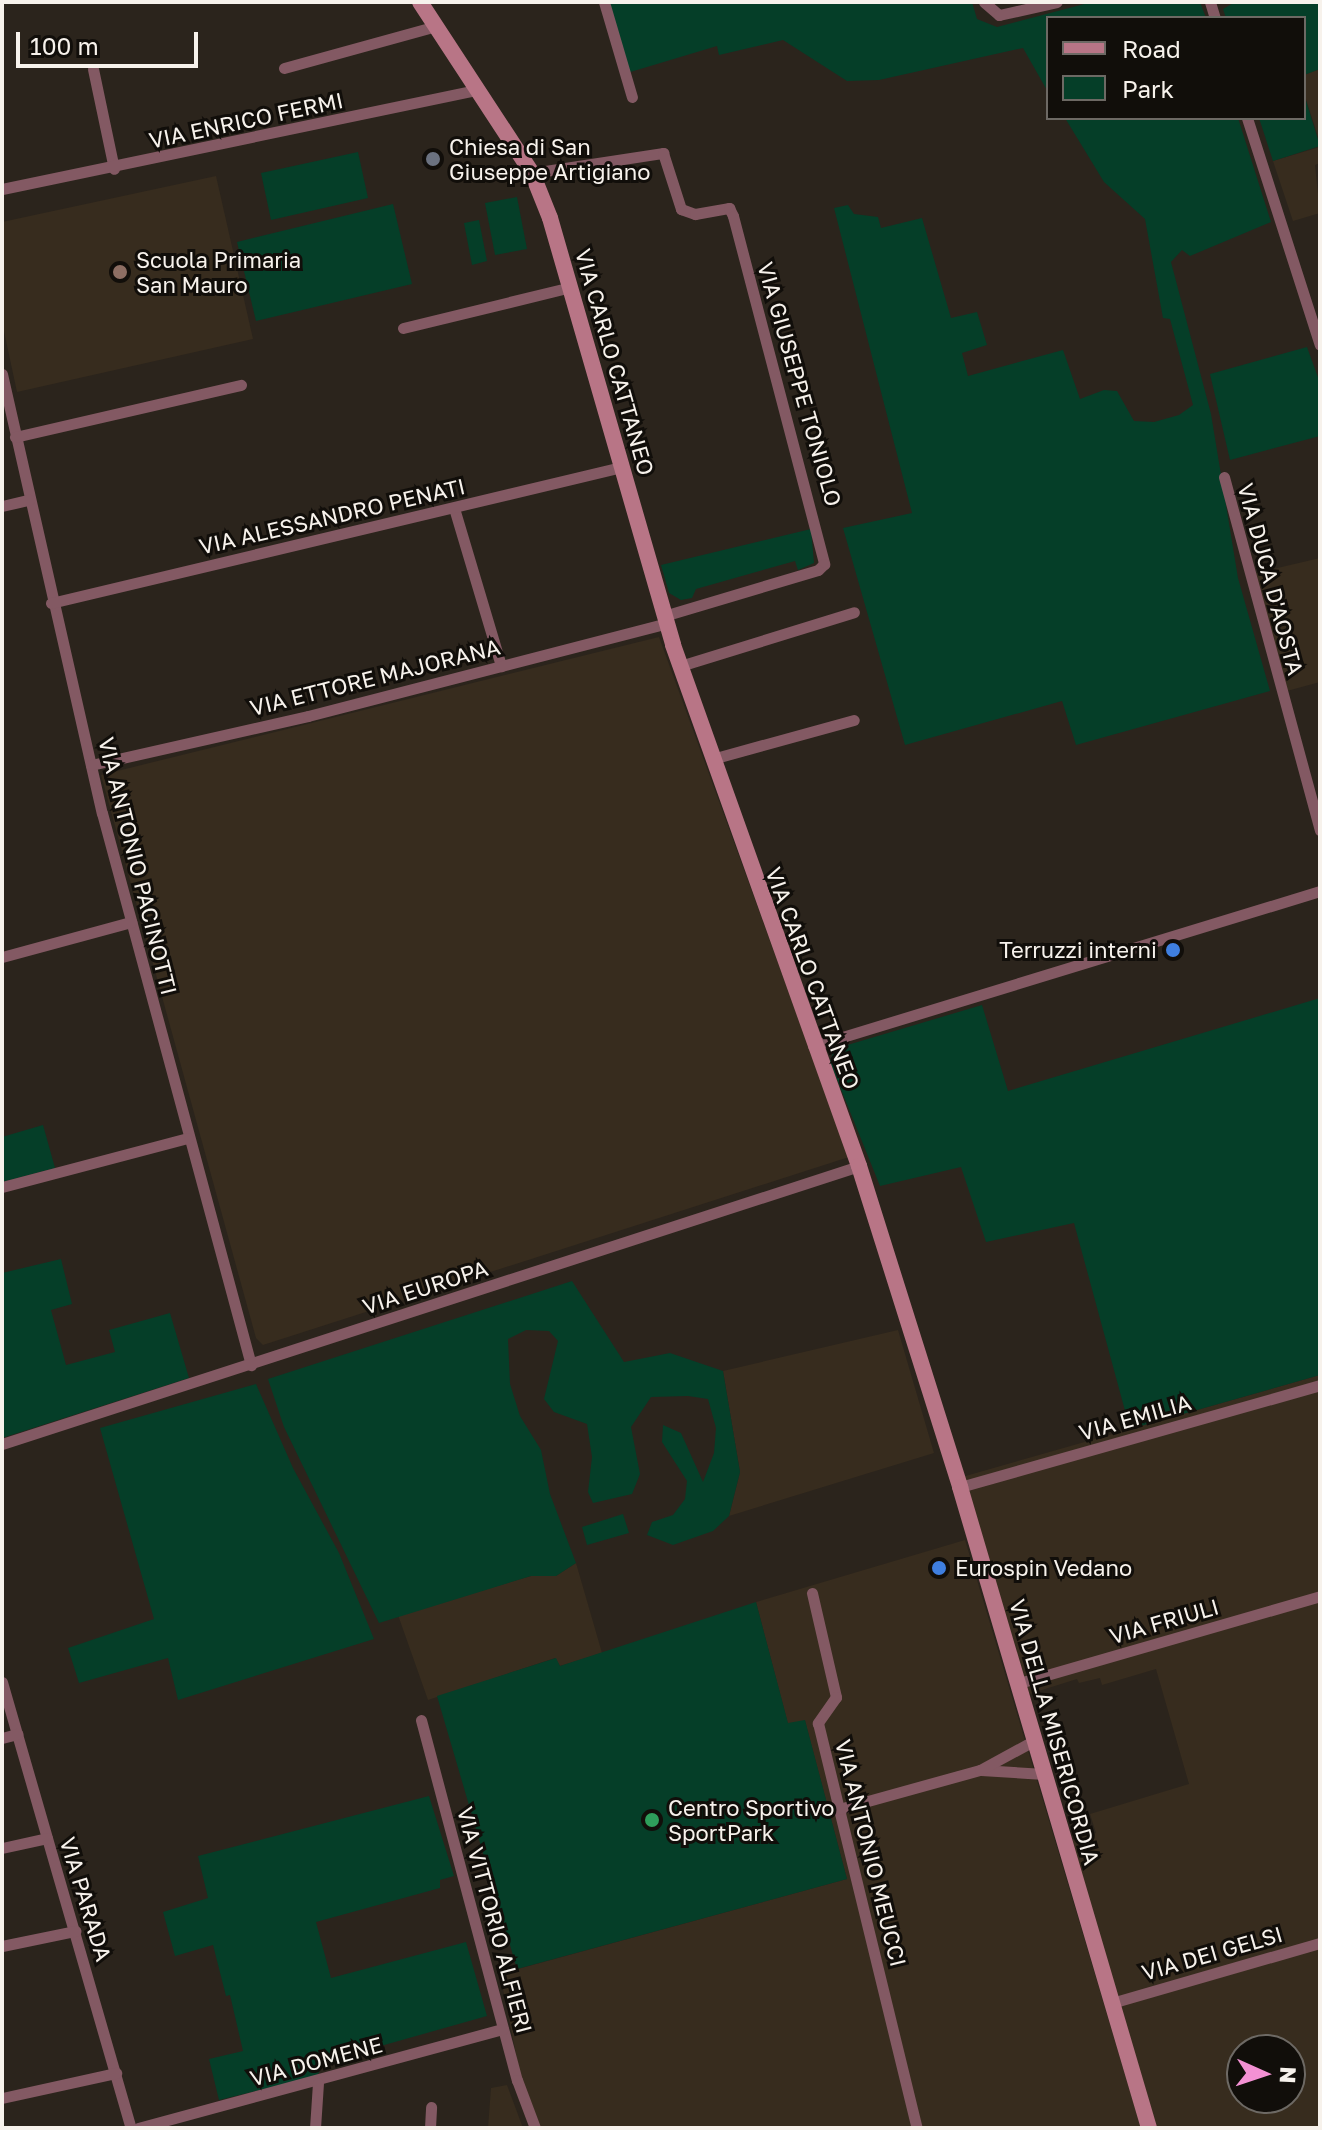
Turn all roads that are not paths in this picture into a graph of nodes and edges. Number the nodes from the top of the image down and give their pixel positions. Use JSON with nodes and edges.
{"nodes":[{"id":1,"x":420,"y":2,"type":"edge"},
{"id":2,"x":604,"y":2,"type":"edge"},
{"id":3,"x":984,"y":2,"type":"edge"},
{"id":4,"x":1057,"y":2,"type":"edge"},
{"id":5,"x":437,"y":26,"type":"junction"},
{"id":6,"x":284,"y":68,"type":"dead end"},
{"id":7,"x":93,"y":69,"type":"dead end"},
{"id":8,"x":477,"y":90,"type":"junction"},
{"id":9,"x":632,"y":97,"type":"dead end"},
{"id":10,"x":1248,"y":120,"type":"edge"},
{"id":11,"x":114,"y":169,"type":"junction"},
{"id":12,"x":532,"y":173,"type":"junction"},
{"id":13,"x":2,"y":189,"type":"edge"},
{"id":14,"x":24,"y":189,"type":"junction"},
{"id":15,"x":2,"y":200,"type":"edge"},
{"id":16,"x":571,"y":287,"type":"junction"},
{"id":17,"x":403,"y":328,"type":"dead end"},
{"id":18,"x":1320,"y":345,"type":"edge"},
{"id":19,"x":2,"y":374,"type":"edge"},
{"id":20,"x":241,"y":385,"type":"dead end"},
{"id":21,"x":15,"y":437,"type":"junction"},
{"id":22,"x":622,"y":467,"type":"junction"},
{"id":23,"x":1224,"y":477,"type":"dead end"},
{"id":24,"x":29,"y":500,"type":"junction"},
{"id":25,"x":2,"y":506,"type":"edge"},
{"id":26,"x":454,"y":508,"type":"junction"},
{"id":27,"x":818,"y":570,"type":"joint"},
{"id":28,"x":51,"y":603,"type":"junction"},
{"id":29,"x":854,"y":612,"type":"dead end"},
{"id":30,"x":666,"y":620,"type":"junction"},
{"id":31,"x":501,"y":666,"type":"junction"},
{"id":32,"x":680,"y":666,"type":"junction"},
{"id":33,"x":854,"y":720,"type":"dead end"},
{"id":34,"x":712,"y":759,"type":"junction"},
{"id":35,"x":91,"y":765,"type":"junction"},
{"id":36,"x":1320,"y":830,"type":"edge"},
{"id":37,"x":1320,"y":891,"type":"edge"},
{"id":38,"x":131,"y":922,"type":"junction"},
{"id":39,"x":2,"y":957,"type":"edge"},
{"id":40,"x":813,"y":1046,"type":"junction"},
{"id":41,"x":188,"y":1138,"type":"junction"},
{"id":42,"x":859,"y":1166,"type":"junction"},
{"id":43,"x":2,"y":1187,"type":"edge"},
{"id":44,"x":251,"y":1365,"type":"junction"},
{"id":45,"x":1320,"y":1385,"type":"edge"},
{"id":46,"x":2,"y":1444,"type":"edge"},
{"id":47,"x":960,"y":1487,"type":"junction"},
{"id":48,"x":812,"y":1593,"type":"dead end"},
{"id":49,"x":1320,"y":1596,"type":"edge"},
{"id":50,"x":2,"y":1682,"type":"edge"},
{"id":51,"x":1019,"y":1683,"type":"junction"},
{"id":52,"x":421,"y":1720,"type":"dead end"},
{"id":53,"x":17,"y":1734,"type":"junction"},
{"id":54,"x":2,"y":1738,"type":"edge"},
{"id":55,"x":1035,"y":1740,"type":"junction"},
{"id":56,"x":980,"y":1770,"type":"junction"},
{"id":57,"x":1044,"y":1774,"type":"junction"},
{"id":58,"x":839,"y":1809,"type":"junction"},
{"id":59,"x":47,"y":1838,"type":"junction"},
{"id":60,"x":2,"y":1848,"type":"edge"},
{"id":61,"x":75,"y":1931,"type":"junction"},
{"id":62,"x":1320,"y":1943,"type":"edge"},
{"id":63,"x":2,"y":1946,"type":"edge"},
{"id":64,"x":1115,"y":2002,"type":"junction"},
{"id":65,"x":503,"y":2029,"type":"junction"},
{"id":66,"x":116,"y":2073,"type":"junction"},
{"id":67,"x":318,"y":2083,"type":"junction"},
{"id":68,"x":2,"y":2098,"type":"edge"},
{"id":69,"x":431,"y":2107,"type":"dead end"},
{"id":70,"x":316,"y":2122,"type":"edge"},
{"id":71,"x":131,"y":2128,"type":"edge"},
{"id":72,"x":138,"y":2128,"type":"edge"},
{"id":73,"x":430,"y":2128,"type":"edge"},
{"id":74,"x":535,"y":2128,"type":"edge"},
{"id":75,"x":917,"y":2128,"type":"edge"},
{"id":76,"x":1149,"y":2128,"type":"edge"}],
"edges":[{"from":1,"to":5,"type":"street","name":"VIA CARLO CATTANEO"},
{"from":2,"to":9,"type":"street"},
{"from":3,"to":4,"type":"street"},
{"from":5,"to":6,"type":"street"},
{"from":5,"to":8,"type":"street","name":"VIA CARLO CATTANEO"},
{"from":7,"to":11,"type":"street"},
{"from":8,"to":11,"type":"street","name":"VIA ENRICO FERMI"},
{"from":8,"to":12,"type":"street","name":"VIA CARLO CATTANEO"},
{"from":10,"to":18,"type":"street"},
{"from":11,"to":14,"type":"street","name":"VIA ENRICO FERMI"},
{"from":12,"to":16,"type":"street","name":"VIA CARLO CATTANEO"},
{"from":12,"to":27,"type":"street","name":"VIA GIUSEPPE TONIOLO"},
{"from":13,"to":14,"type":"street","name":"VIA ENRICO FERMI"},
{"from":14,"to":15,"type":"street","name":"VIA ENRICO FERMI"},
{"from":16,"to":17,"type":"street"},
{"from":16,"to":22,"type":"street","name":"VIA CARLO CATTANEO"},
{"from":19,"to":21,"type":"street","name":"VIA ANTONIO PACINOTTI"},
{"from":20,"to":21,"type":"street"},
{"from":21,"to":24,"type":"street","name":"VIA ANTONIO PACINOTTI"},
{"from":22,"to":26,"type":"street","name":"VIA ALESSANDRO PENATI"},
{"from":22,"to":30,"type":"street","name":"VIA CARLO CATTANEO"},
{"from":23,"to":36,"type":"street","name":"VIA DUCA D'AOSTA"},
{"from":24,"to":25,"type":"street"},
{"from":24,"to":28,"type":"street","name":"VIA ANTONIO PACINOTTI"},
{"from":26,"to":28,"type":"street","name":"VIA ALESSANDRO PENATI"},
{"from":26,"to":31,"type":"street"},
{"from":27,"to":30,"type":"street","name":"VIA ETTORE MAJORANA"},
{"from":28,"to":35,"type":"street","name":"VIA ANTONIO PACINOTTI"},
{"from":29,"to":32,"type":"street"},
{"from":30,"to":31,"type":"street","name":"VIA ETTORE MAJORANA"},
{"from":30,"to":32,"type":"street","name":"VIA CARLO CATTANEO"},
{"from":31,"to":35,"type":"street","name":"VIA ETTORE MAJORANA"},
{"from":32,"to":34,"type":"street","name":"VIA CARLO CATTANEO"},
{"from":33,"to":34,"type":"street"},
{"from":34,"to":40,"type":"street","name":"VIA CARLO CATTANEO"},
{"from":35,"to":38,"type":"street","name":"VIA ANTONIO PACINOTTI"},
{"from":37,"to":40,"type":"street"},
{"from":38,"to":39,"type":"street"},
{"from":38,"to":41,"type":"street","name":"VIA ANTONIO PACINOTTI"},
{"from":40,"to":42,"type":"street","name":"VIA CARLO CATTANEO"},
{"from":41,"to":43,"type":"street"},
{"from":41,"to":44,"type":"street","name":"VIA ANTONIO PACINOTTI"},
{"from":42,"to":44,"type":"street","name":"VIA EUROPA"},
{"from":42,"to":47,"type":"street","name":"VIA DELLA MISERICORDIA"},
{"from":44,"to":46,"type":"street","name":"VIA EUROPA"},
{"from":45,"to":47,"type":"street","name":"VIA EMILIA"},
{"from":47,"to":51,"type":"street","name":"VIA DELLA MISERICORDIA"},
{"from":48,"to":58,"type":"street","name":"VIA ANTONIO MEUCCI"},
{"from":49,"to":51,"type":"street","name":"VIA FRIULI"},
{"from":50,"to":53,"type":"street","name":"VIA PARADA"},
{"from":51,"to":55,"type":"street","name":"VIA DELLA MISERICORDIA"},
{"from":52,"to":65,"type":"street","name":"VIA VITTORIO ALFIERI"},
{"from":53,"to":54,"type":"street"},
{"from":53,"to":59,"type":"street","name":"VIA PARADA"},
{"from":55,"to":56,"type":"street"},
{"from":55,"to":57,"type":"street","name":"VIA DELLA MISERICORDIA"},
{"from":56,"to":57,"type":"street"},
{"from":56,"to":58,"type":"street"},
{"from":57,"to":64,"type":"street","name":"VIA DELLA MISERICORDIA"},
{"from":58,"to":75,"type":"street","name":"VIA ANTONIO MEUCCI"},
{"from":59,"to":60,"type":"street"},
{"from":59,"to":61,"type":"street","name":"VIA PARADA"},
{"from":61,"to":63,"type":"street"},
{"from":61,"to":66,"type":"street","name":"VIA PARADA"},
{"from":62,"to":64,"type":"street","name":"VIA DEI GELSI"},
{"from":64,"to":76,"type":"street","name":"VIA DELLA MISERICORDIA"},
{"from":65,"to":67,"type":"street","name":"VIA DOMENE"},
{"from":65,"to":74,"type":"street","name":"VIA VITTORIO ALFIERI"},
{"from":66,"to":68,"type":"street"},
{"from":66,"to":71,"type":"street","name":"VIA PARADA"},
{"from":67,"to":70,"type":"street"},
{"from":67,"to":72,"type":"street","name":"VIA DOMENE"},
{"from":69,"to":73,"type":"street"}]}
